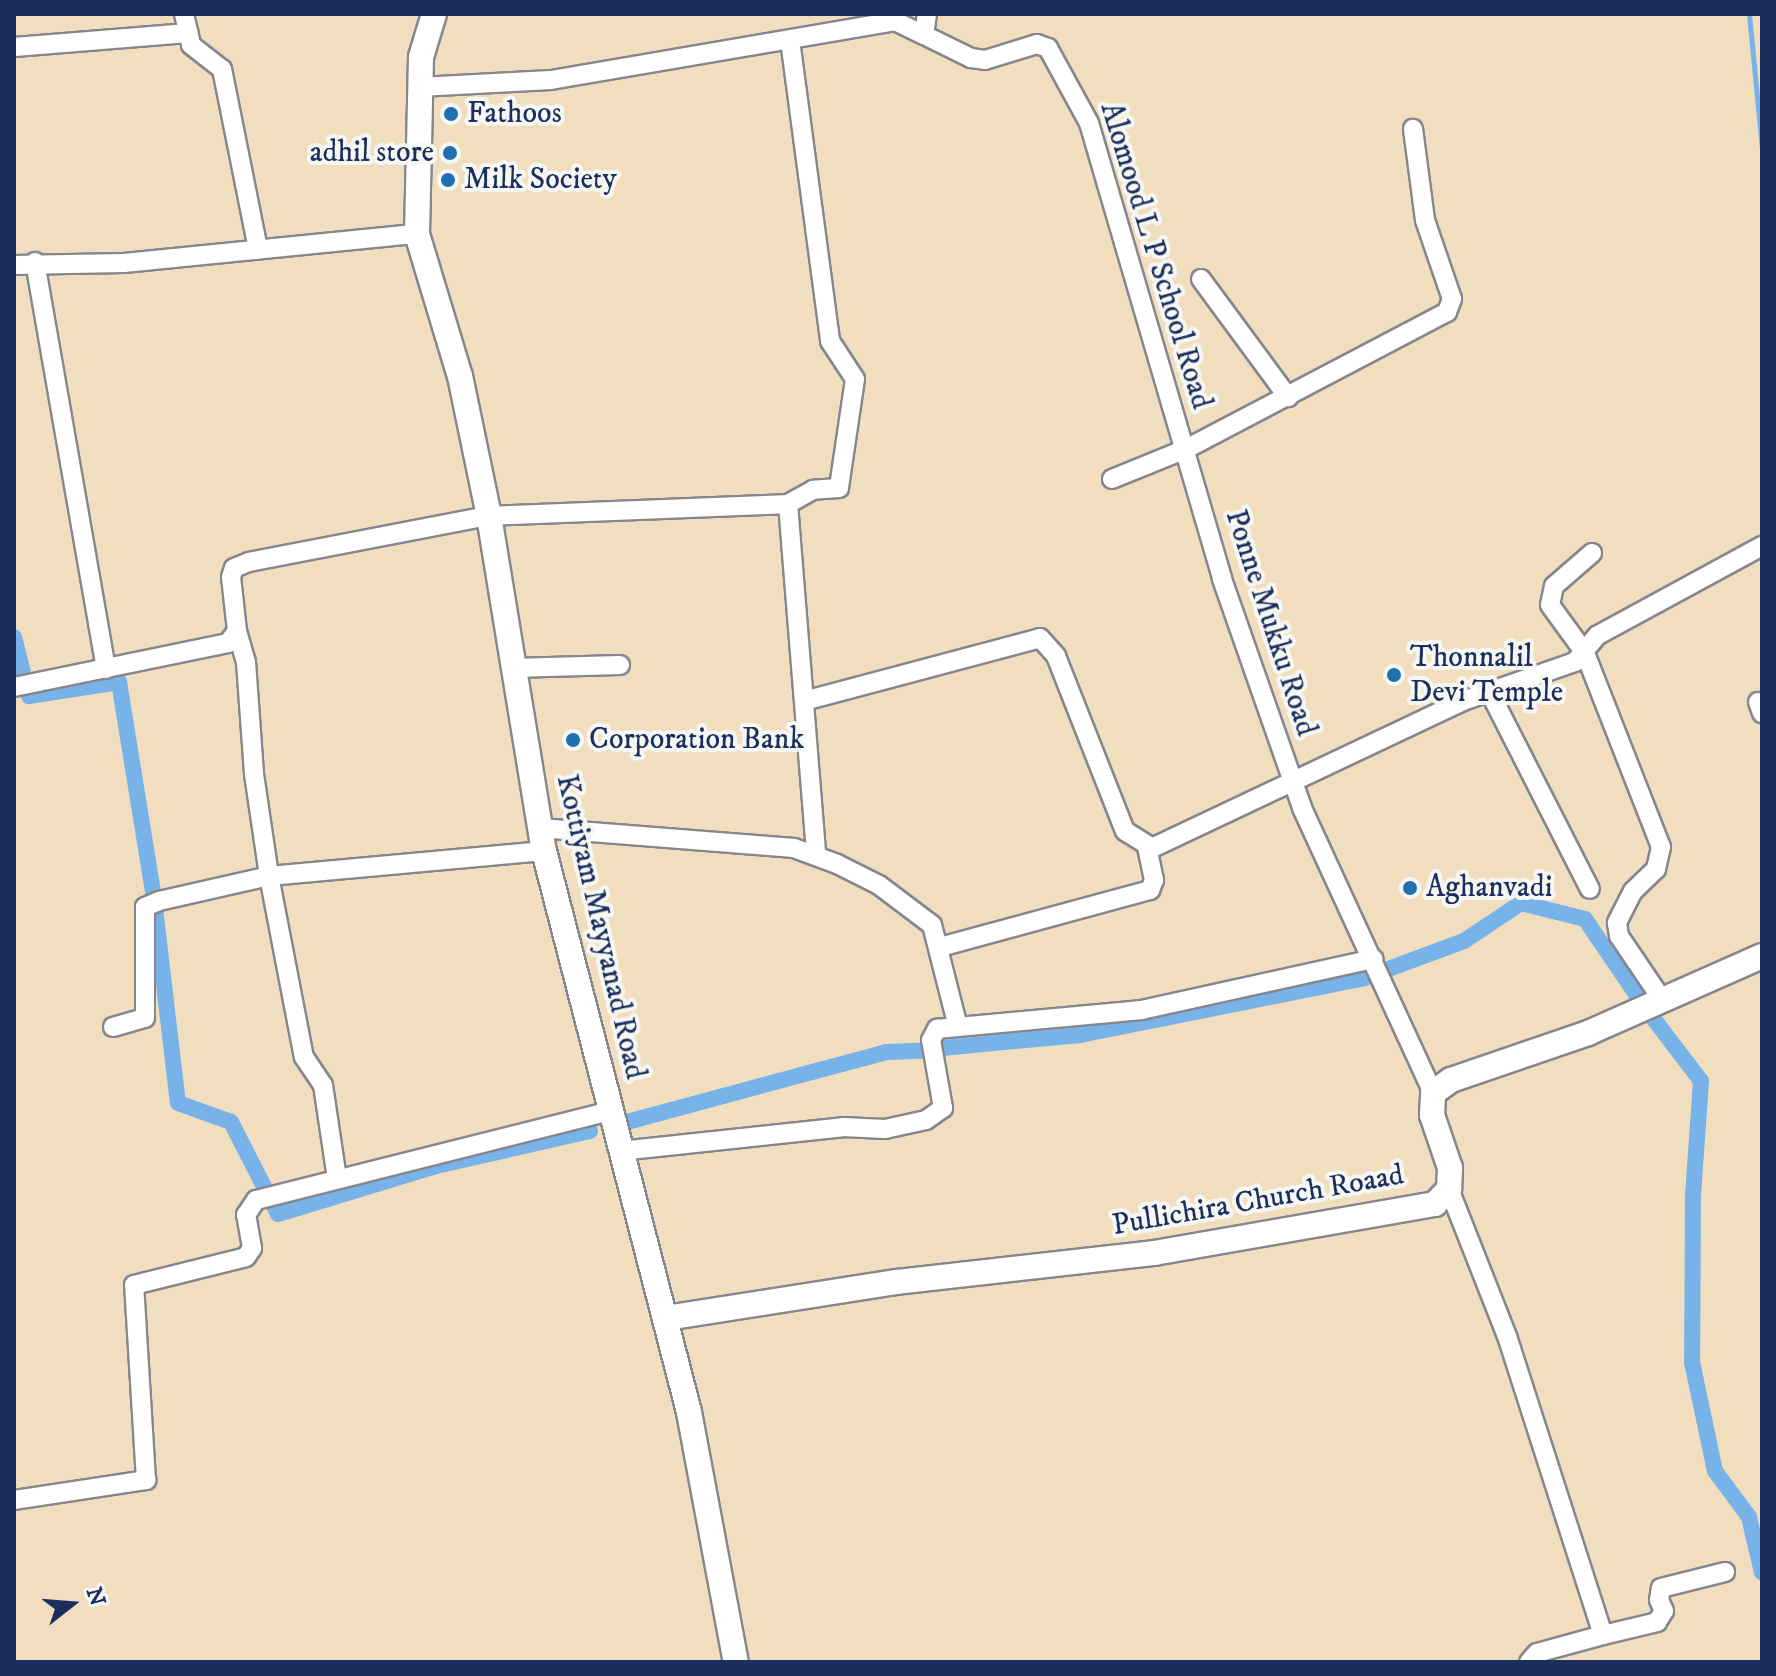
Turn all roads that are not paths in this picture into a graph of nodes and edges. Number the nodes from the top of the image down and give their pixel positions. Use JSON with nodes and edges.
{"nodes":[{"id":1,"x":184,"y":14,"type":"edge"},
{"id":2,"x":434,"y":14,"type":"edge"},
{"id":3,"x":927,"y":14,"type":"edge"},
{"id":4,"x":188,"y":33,"type":"junction"},
{"id":5,"x":924,"y":35,"type":"junction"},
{"id":6,"x":790,"y":40,"type":"junction"},
{"id":7,"x":14,"y":47,"type":"edge"},
{"id":8,"x":419,"y":87,"type":"junction"},
{"id":9,"x":1413,"y":129,"type":"dead end"},
{"id":10,"x":417,"y":234,"type":"junction"},
{"id":11,"x":258,"y":249,"type":"junction"},
{"id":12,"x":35,"y":262,"type":"junction"},
{"id":13,"x":14,"y":265,"type":"edge"},
{"id":14,"x":1201,"y":279,"type":"dead end"},
{"id":15,"x":1288,"y":397,"type":"junction"},
{"id":16,"x":1186,"y":449,"type":"junction"},
{"id":17,"x":1112,"y":479,"type":"dead end"},
{"id":18,"x":788,"y":504,"type":"junction"},
{"id":19,"x":489,"y":516,"type":"junction"},
{"id":20,"x":1762,"y":546,"type":"edge"},
{"id":21,"x":1592,"y":553,"type":"dead end"},
{"id":22,"x":237,"y":631,"type":"junction"},
{"id":23,"x":1585,"y":653,"type":"junction"},
{"id":24,"x":620,"y":665,"type":"dead end"},
{"id":25,"x":512,"y":668,"type":"junction"},
{"id":26,"x":106,"y":669,"type":"junction"},
{"id":27,"x":14,"y":687,"type":"edge"},
{"id":28,"x":1489,"y":691,"type":"junction"},
{"id":29,"x":804,"y":701,"type":"junction"},
{"id":30,"x":1292,"y":778,"type":"junction"},
{"id":31,"x":542,"y":840,"type":"junction"},
{"id":32,"x":1150,"y":847,"type":"junction"},
{"id":33,"x":816,"y":855,"type":"junction"},
{"id":34,"x":269,"y":876,"type":"junction"},
{"id":35,"x":1590,"y":889,"type":"dead end"},
{"id":36,"x":940,"y":947,"type":"junction"},
{"id":37,"x":1762,"y":956,"type":"edge"},
{"id":38,"x":1373,"y":959,"type":"junction"},
{"id":39,"x":1663,"y":1001,"type":"junction"},
{"id":40,"x":113,"y":1027,"type":"dead end"},
{"id":41,"x":958,"y":1027,"type":"junction"},
{"id":42,"x":1433,"y":1093,"type":"junction"},
{"id":43,"x":610,"y":1111,"type":"junction"},
{"id":44,"x":620,"y":1151,"type":"junction"},
{"id":45,"x":337,"y":1179,"type":"junction"},
{"id":46,"x":1449,"y":1189,"type":"junction"},
{"id":47,"x":666,"y":1318,"type":"junction"},
{"id":48,"x":14,"y":1500,"type":"edge"},
{"id":49,"x":1725,"y":1572,"type":"dead end"},
{"id":50,"x":1603,"y":1635,"type":"junction"},
{"id":51,"x":736,"y":1662,"type":"edge"},
{"id":52,"x":1529,"y":1662,"type":"edge"}],
"edges":[{"from":1,"to":4,"type":"street"},
{"from":2,"to":8,"type":"main road","name":"Kottiyam Mayyanad Road"},
{"from":3,"to":5,"type":"street"},
{"from":4,"to":7,"type":"street"},
{"from":4,"to":11,"type":"street"},
{"from":5,"to":6,"type":"street"},
{"from":5,"to":16,"type":"street","name":"Alomood L P School Road"},
{"from":6,"to":8,"type":"street"},
{"from":6,"to":18,"type":"street"},
{"from":8,"to":10,"type":"main road","name":"Kottiyam Mayyanad Road"},
{"from":9,"to":15,"type":"street"},
{"from":10,"to":11,"type":"street"},
{"from":10,"to":19,"type":"main road","name":"Kottiyam Mayyanad Road"},
{"from":11,"to":12,"type":"street"},
{"from":12,"to":13,"type":"street"},
{"from":12,"to":26,"type":"street"},
{"from":14,"to":15,"type":"street"},
{"from":15,"to":16,"type":"street"},
{"from":16,"to":17,"type":"street"},
{"from":16,"to":30,"type":"street","name":"Ponne Mukku Road"},
{"from":18,"to":19,"type":"street"},
{"from":18,"to":29,"type":"street"},
{"from":19,"to":22,"type":"street"},
{"from":19,"to":25,"type":"main road","name":"Kottiyam Mayyanad Road"},
{"from":20,"to":23,"type":"street"},
{"from":21,"to":23,"type":"street"},
{"from":22,"to":26,"type":"street"},
{"from":22,"to":34,"type":"street"},
{"from":23,"to":28,"type":"street"},
{"from":23,"to":39,"type":"street"},
{"from":24,"to":25,"type":"street"},
{"from":25,"to":31,"type":"main road","name":"Kottiyam Mayyanad Road"},
{"from":26,"to":27,"type":"street"},
{"from":28,"to":30,"type":"street"},
{"from":28,"to":35,"type":"street"},
{"from":29,"to":32,"type":"street"},
{"from":29,"to":33,"type":"street"},
{"from":30,"to":32,"type":"street"},
{"from":30,"to":38,"type":"street","name":"Ponne Mukku Road"},
{"from":31,"to":33,"type":"street"},
{"from":31,"to":34,"type":"street"},
{"from":31,"to":43,"type":"main road","name":"Kottiyam Mayyanad Road"},
{"from":32,"to":36,"type":"street"},
{"from":33,"to":36,"type":"street"},
{"from":34,"to":40,"type":"street"},
{"from":34,"to":45,"type":"street"},
{"from":36,"to":41,"type":"street"},
{"from":37,"to":39,"type":"main road"},
{"from":38,"to":41,"type":"street"},
{"from":38,"to":42,"type":"street","name":"Ponne Mukku Road"},
{"from":39,"to":42,"type":"main road"},
{"from":41,"to":44,"type":"street"},
{"from":42,"to":46,"type":"main road","name":"Pullichira Church Roaad"},
{"from":43,"to":44,"type":"main road","name":"Kottiyam Mayyanad Road"},
{"from":43,"to":45,"type":"street"},
{"from":44,"to":47,"type":"main road","name":"Kottiyam Mayyanad Road"},
{"from":45,"to":48,"type":"street"},
{"from":46,"to":47,"type":"main road","name":"Pullichira Church Roaad"},
{"from":46,"to":50,"type":"street"},
{"from":47,"to":51,"type":"main road","name":"Kottiyam Mayyanad Road"},
{"from":49,"to":50,"type":"street"},
{"from":50,"to":52,"type":"street"}]}
